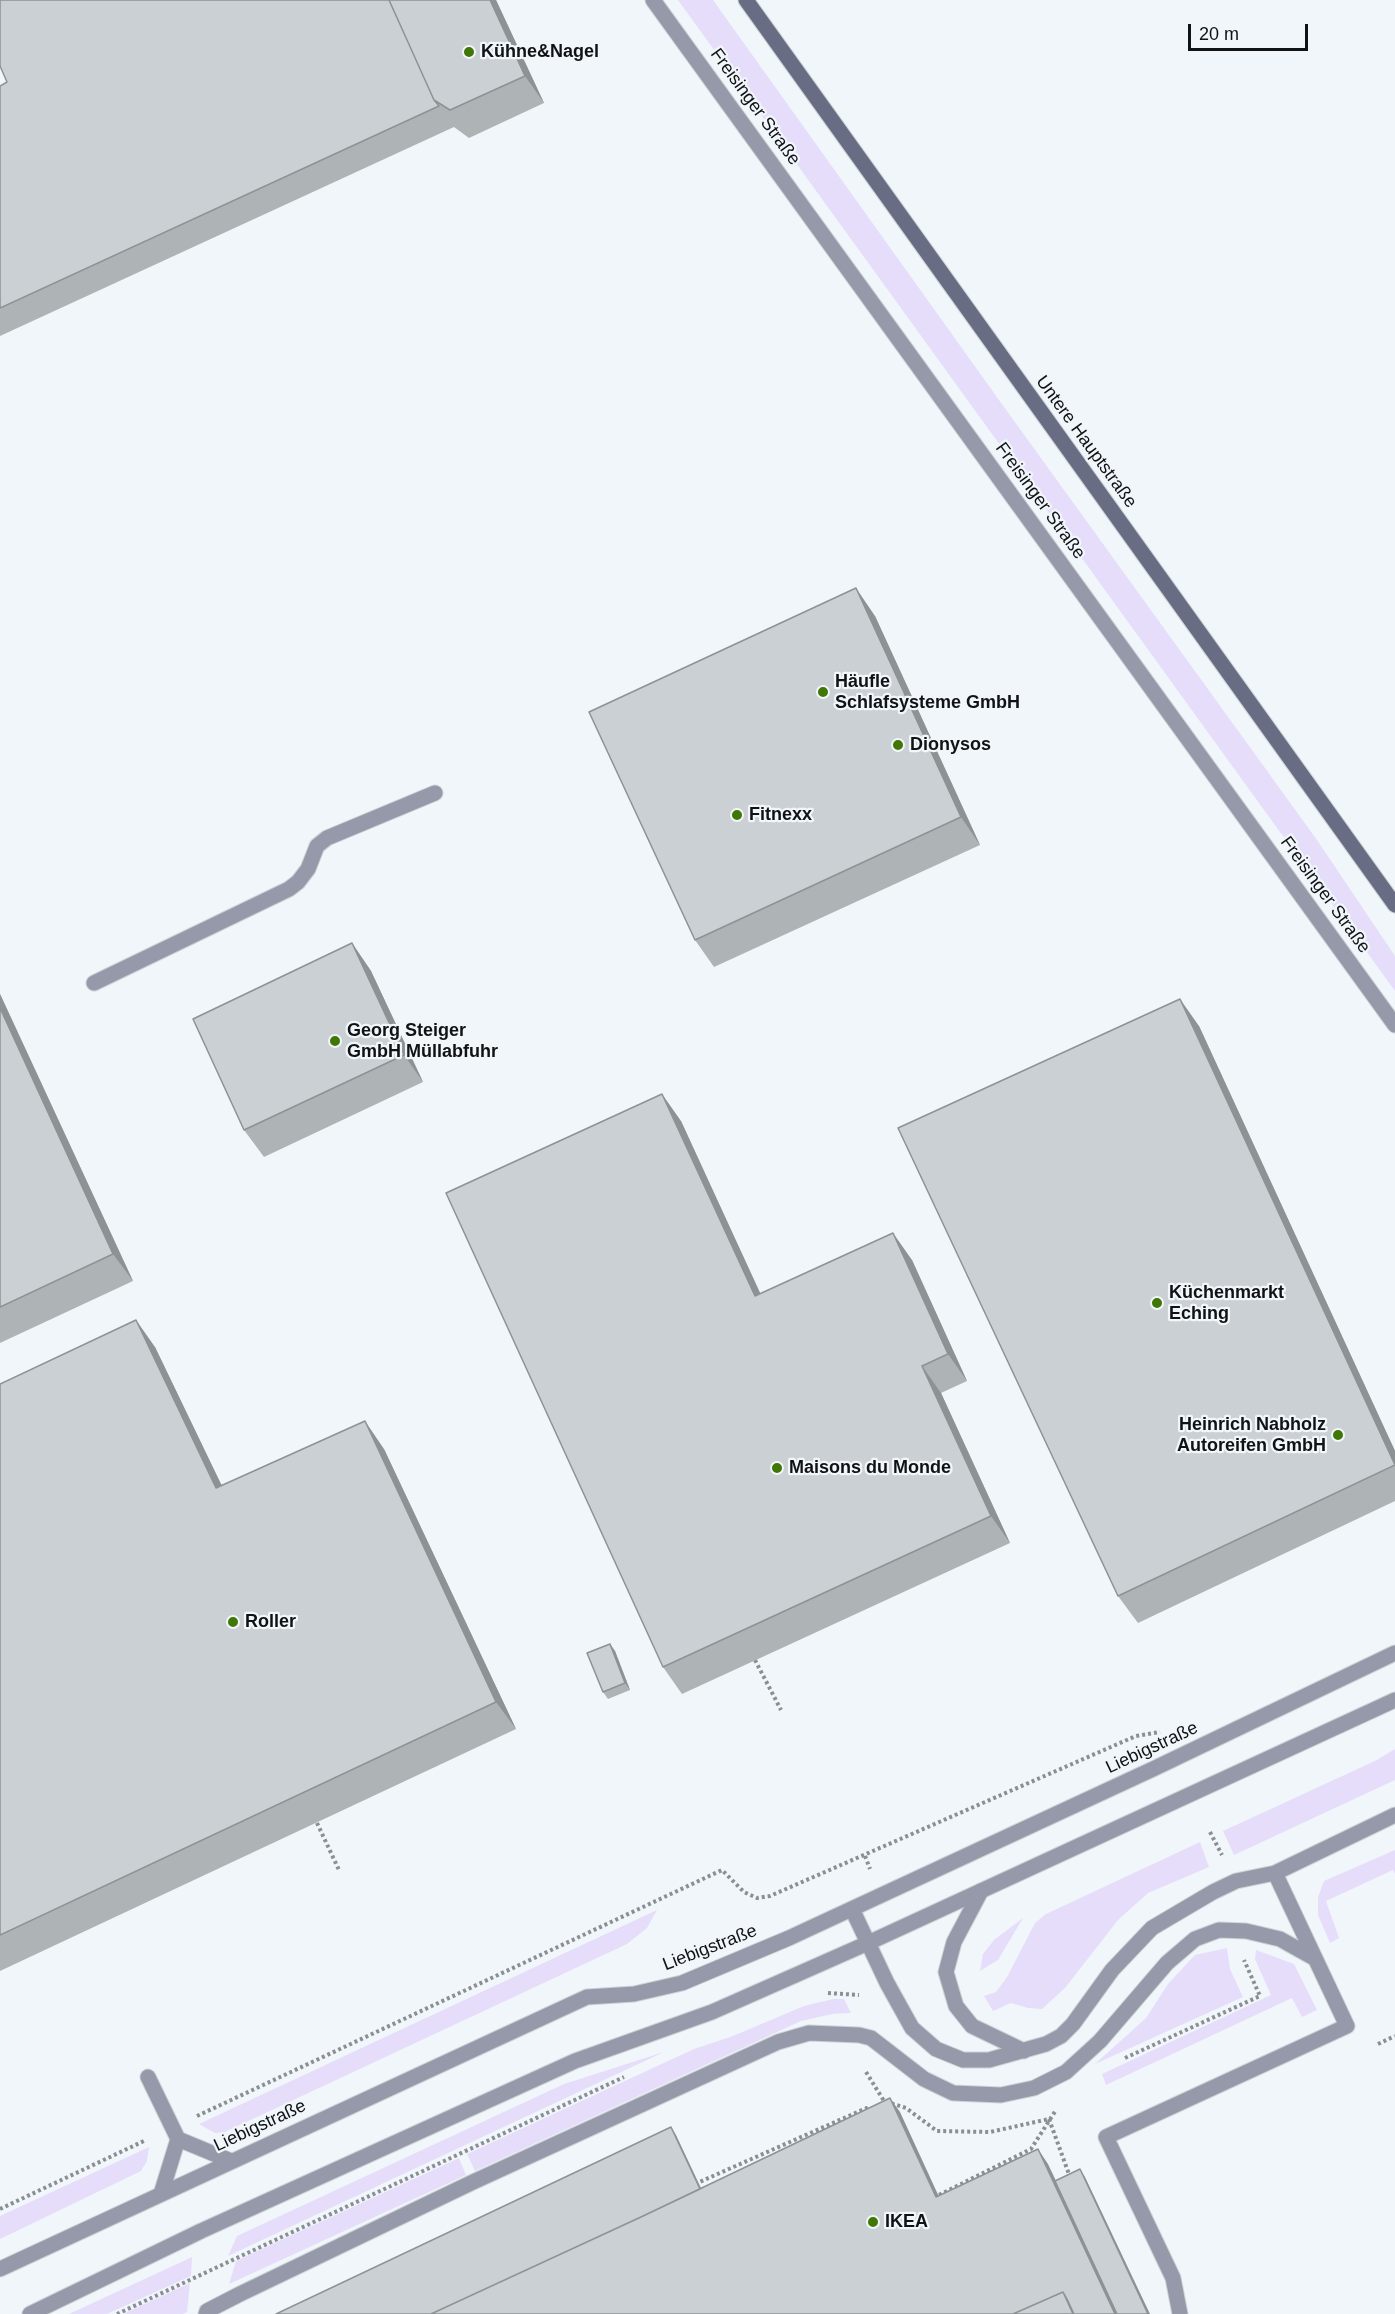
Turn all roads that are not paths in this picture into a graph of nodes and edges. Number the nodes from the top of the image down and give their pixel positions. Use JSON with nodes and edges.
{"nodes":[{"id":1,"x":653,"y":0,"type":"edge"},
{"id":2,"x":746,"y":0,"type":"edge"},
{"id":3,"x":435,"y":794,"type":"dead end"},
{"id":4,"x":1395,"y":905,"type":"edge"},
{"id":5,"x":94,"y":983,"type":"dead end"},
{"id":6,"x":1395,"y":1025,"type":"edge"},
{"id":7,"x":1395,"y":1653,"type":"edge"},
{"id":8,"x":1395,"y":1700,"type":"edge"},
{"id":9,"x":1395,"y":1815,"type":"edge"},
{"id":10,"x":1275,"y":1873,"type":"junction"},
{"id":11,"x":981,"y":1891,"type":"junction"},
{"id":12,"x":852,"y":1909,"type":"junction"},
{"id":13,"x":868,"y":1943,"type":"junction"},
{"id":14,"x":1314,"y":1958,"type":"junction"},
{"id":15,"x":1024,"y":2051,"type":"junction"},
{"id":16,"x":148,"y":2077,"type":"dead end"},
{"id":17,"x":175,"y":2133,"type":"junction"},
{"id":18,"x":231,"y":2161,"type":"junction"},
{"id":19,"x":161,"y":2194,"type":"junction"},
{"id":20,"x":0,"y":2270,"type":"edge"},
{"id":21,"x":30,"y":2314,"type":"edge"},
{"id":22,"x":206,"y":2314,"type":"edge"},
{"id":23,"x":1180,"y":2314,"type":"edge"}],
"edges":[{"from":1,"to":6,"type":"street","name":"Freisinger Straße"},
{"from":2,"to":4,"type":"main road","name":"Untere Hauptstraße"},
{"from":3,"to":5,"type":"street"},
{"from":7,"to":12,"type":"street","name":"Liebigstraße"},
{"from":8,"to":11,"type":"street"},
{"from":9,"to":10,"type":"street"},
{"from":10,"to":14,"type":"street"},
{"from":10,"to":15,"type":"street"},
{"from":11,"to":13,"type":"street"},
{"from":11,"to":15,"type":"street"},
{"from":12,"to":13,"type":"street"},
{"from":12,"to":18,"type":"street","name":"Liebigstraße"},
{"from":13,"to":15,"type":"street"},
{"from":13,"to":21,"type":"street"},
{"from":14,"to":22,"type":"street"},
{"from":14,"to":23,"type":"street"},
{"from":16,"to":17,"type":"street"},
{"from":17,"to":18,"type":"street"},
{"from":17,"to":19,"type":"street"},
{"from":18,"to":19,"type":"street","name":"Liebigstraße"},
{"from":19,"to":20,"type":"street","name":"Liebigstraße"}]}
